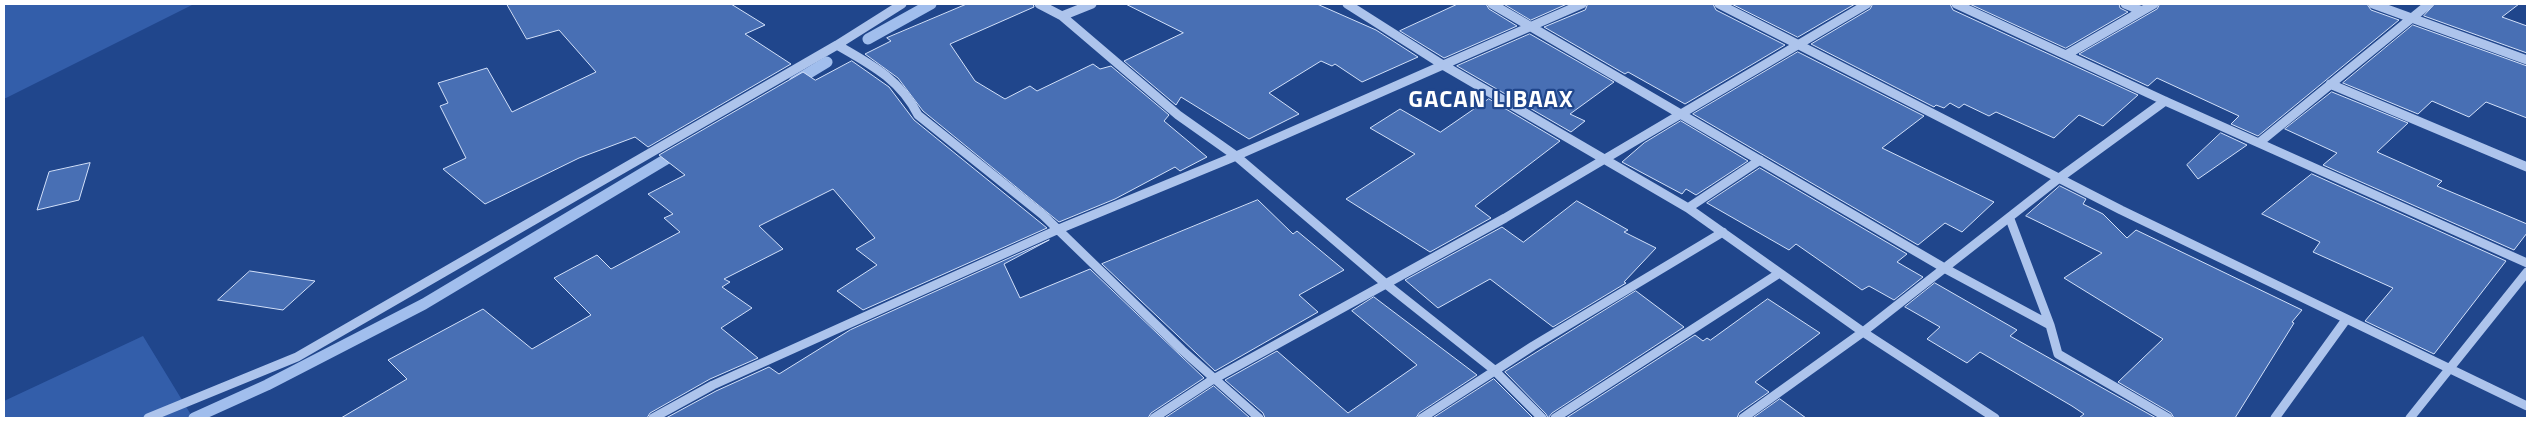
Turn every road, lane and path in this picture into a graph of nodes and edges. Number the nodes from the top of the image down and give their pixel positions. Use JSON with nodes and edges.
{"nodes":[{"id":1,"x":902,"y":4,"type":"edge"},
{"id":2,"x":1039,"y":4,"type":"edge"},
{"id":3,"x":1092,"y":4,"type":"edge"},
{"id":4,"x":1347,"y":4,"type":"edge"},
{"id":5,"x":1492,"y":4,"type":"edge"},
{"id":6,"x":1582,"y":4,"type":"edge"},
{"id":7,"x":1719,"y":4,"type":"edge"},
{"id":8,"x":1866,"y":4,"type":"edge"},
{"id":9,"x":1956,"y":4,"type":"edge"},
{"id":10,"x":2125,"y":4,"type":"edge"},
{"id":11,"x":2154,"y":4,"type":"edge"},
{"id":12,"x":2373,"y":4,"type":"edge"},
{"id":13,"x":2429,"y":4,"type":"edge"},
{"id":14,"x":2142,"y":11,"type":"junction"},
{"id":15,"x":1062,"y":16,"type":"junction"},
{"id":16,"x":2411,"y":18,"type":"junction"},
{"id":17,"x":1528,"y":26,"type":"junction"},
{"id":18,"x":837,"y":45,"type":"junction"},
{"id":19,"x":1799,"y":46,"type":"junction"},
{"id":20,"x":2066,"y":55,"type":"junction"},
{"id":21,"x":2527,"y":60,"type":"edge"},
{"id":22,"x":1443,"y":65,"type":"junction"},
{"id":23,"x":2330,"y":84,"type":"junction"},
{"id":24,"x":2165,"y":101,"type":"junction"},
{"id":25,"x":1681,"y":112,"type":"junction"},
{"id":26,"x":2260,"y":142,"type":"junction"},
{"id":27,"x":1236,"y":156,"type":"junction"},
{"id":28,"x":1602,"y":159,"type":"junction"},
{"id":29,"x":1760,"y":160,"type":"junction"},
{"id":30,"x":2527,"y":167,"type":"edge"},
{"id":31,"x":2058,"y":179,"type":"junction"},
{"id":32,"x":1688,"y":208,"type":"junction"},
{"id":33,"x":2010,"y":218,"type":"junction"},
{"id":34,"x":1059,"y":229,"type":"junction"},
{"id":35,"x":1723,"y":232,"type":"junction"},
{"id":36,"x":2527,"y":263,"type":"edge"},
{"id":37,"x":1946,"y":269,"type":"junction"},
{"id":38,"x":2527,"y":272,"type":"edge"},
{"id":39,"x":1778,"y":274,"type":"junction"},
{"id":40,"x":1386,"y":284,"type":"junction"},
{"id":41,"x":2345,"y":321,"type":"junction"},
{"id":42,"x":2050,"y":325,"type":"junction"},
{"id":43,"x":1863,"y":332,"type":"junction"},
{"id":44,"x":2449,"y":369,"type":"junction"},
{"id":45,"x":1493,"y":370,"type":"junction"},
{"id":46,"x":1212,"y":380,"type":"junction"},
{"id":47,"x":2527,"y":406,"type":"edge"},
{"id":48,"x":148,"y":418,"type":"edge"},
{"id":49,"x":653,"y":418,"type":"edge"},
{"id":50,"x":1154,"y":418,"type":"edge"},
{"id":51,"x":1259,"y":418,"type":"edge"},
{"id":52,"x":1422,"y":418,"type":"edge"},
{"id":53,"x":1542,"y":418,"type":"edge"},
{"id":54,"x":1555,"y":418,"type":"edge"},
{"id":55,"x":1743,"y":418,"type":"edge"},
{"id":56,"x":1995,"y":418,"type":"edge"},
{"id":57,"x":2168,"y":418,"type":"edge"},
{"id":58,"x":2275,"y":418,"type":"edge"},
{"id":59,"x":2410,"y":418,"type":"edge"}],
"edges":[{"from":1,"to":18,"type":"street"},
{"from":2,"to":15,"type":"street"},
{"from":3,"to":15,"type":"street"},
{"from":4,"to":22,"type":"street"},
{"from":5,"to":17,"type":"street"},
{"from":6,"to":17,"type":"street"},
{"from":7,"to":19,"type":"street"},
{"from":8,"to":19,"type":"street"},
{"from":9,"to":20,"type":"street"},
{"from":10,"to":14,"type":"street"},
{"from":11,"to":14,"type":"street"},
{"from":12,"to":16,"type":"street"},
{"from":13,"to":16,"type":"street"},
{"from":14,"to":20,"type":"street"},
{"from":15,"to":27,"type":"street"},
{"from":16,"to":21,"type":"street"},
{"from":16,"to":23,"type":"street"},
{"from":17,"to":22,"type":"street"},
{"from":17,"to":25,"type":"street"},
{"from":18,"to":34,"type":"street"},
{"from":18,"to":48,"type":"street"},
{"from":19,"to":25,"type":"street"},
{"from":19,"to":31,"type":"street"},
{"from":20,"to":24,"type":"street"},
{"from":22,"to":27,"type":"street"},
{"from":22,"to":28,"type":"street"},
{"from":23,"to":26,"type":"street"},
{"from":23,"to":30,"type":"street"},
{"from":24,"to":26,"type":"street"},
{"from":24,"to":31,"type":"street"},
{"from":25,"to":28,"type":"street"},
{"from":25,"to":29,"type":"street"},
{"from":26,"to":36,"type":"street"},
{"from":27,"to":34,"type":"street"},
{"from":27,"to":40,"type":"street"},
{"from":28,"to":32,"type":"street"},
{"from":28,"to":40,"type":"street"},
{"from":29,"to":32,"type":"street"},
{"from":29,"to":37,"type":"street"},
{"from":31,"to":33,"type":"street"},
{"from":31,"to":41,"type":"street"},
{"from":32,"to":35,"type":"street"},
{"from":33,"to":37,"type":"street"},
{"from":33,"to":42,"type":"street"},
{"from":34,"to":46,"type":"street"},
{"from":34,"to":49,"type":"street"},
{"from":35,"to":39,"type":"street"},
{"from":35,"to":45,"type":"street"},
{"from":37,"to":42,"type":"street"},
{"from":37,"to":43,"type":"street"},
{"from":38,"to":44,"type":"street"},
{"from":39,"to":43,"type":"street"},
{"from":39,"to":54,"type":"street"},
{"from":40,"to":45,"type":"street"},
{"from":40,"to":46,"type":"street"},
{"from":41,"to":44,"type":"street"},
{"from":41,"to":58,"type":"street"},
{"from":42,"to":57,"type":"street"},
{"from":43,"to":55,"type":"street"},
{"from":43,"to":56,"type":"street"},
{"from":44,"to":47,"type":"street"},
{"from":44,"to":59,"type":"street"},
{"from":45,"to":52,"type":"street"},
{"from":45,"to":53,"type":"street"},
{"from":46,"to":50,"type":"street"},
{"from":46,"to":51,"type":"street"}]}
